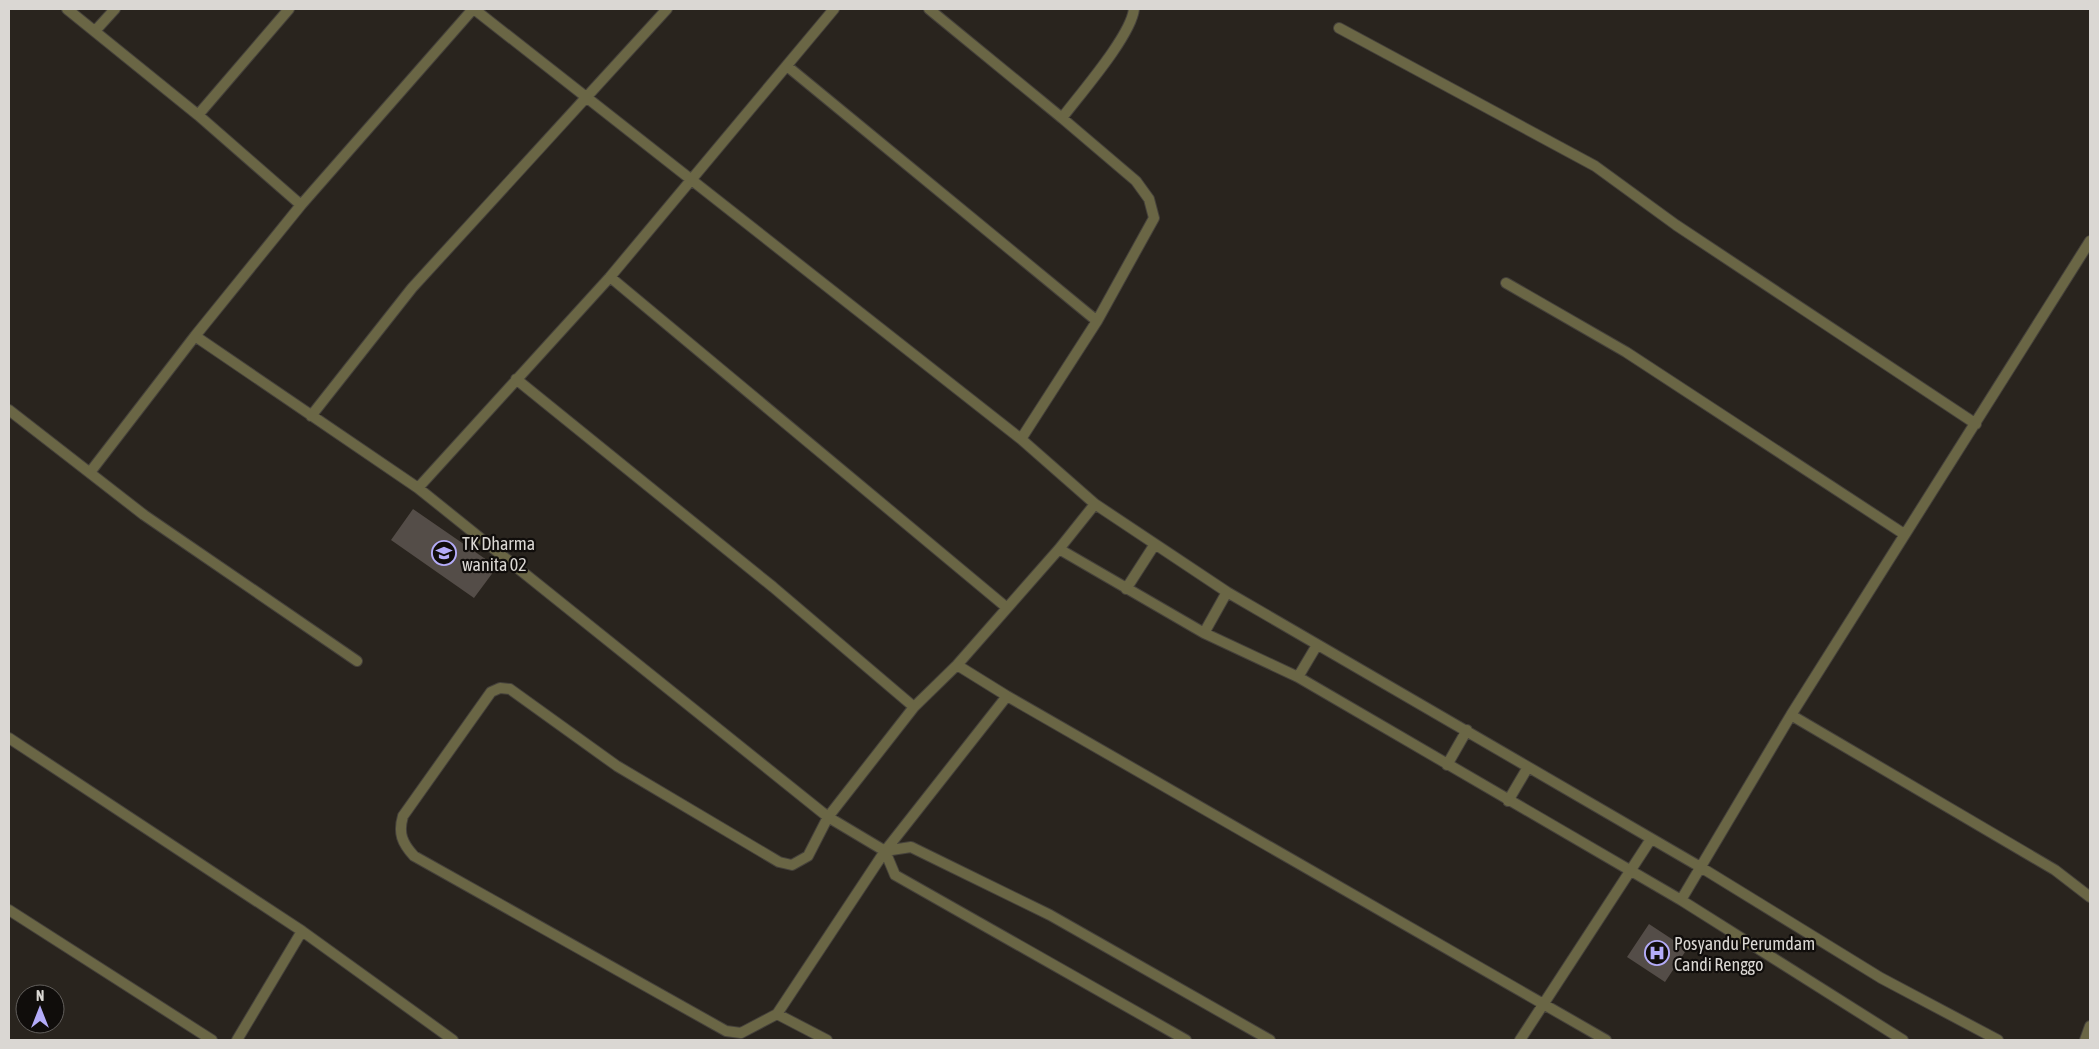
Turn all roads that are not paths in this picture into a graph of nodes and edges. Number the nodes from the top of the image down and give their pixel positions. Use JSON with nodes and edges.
{"nodes":[{"id":1,"x":68,"y":9,"type":"edge"},
{"id":2,"x":115,"y":9,"type":"edge"},
{"id":3,"x":289,"y":9,"type":"edge"},
{"id":4,"x":473,"y":9,"type":"edge"},
{"id":5,"x":667,"y":9,"type":"edge"},
{"id":6,"x":834,"y":9,"type":"edge"},
{"id":7,"x":929,"y":9,"type":"edge"},
{"id":8,"x":1134,"y":9,"type":"edge"},
{"id":9,"x":1339,"y":28,"type":"dead end"},
{"id":10,"x":95,"y":31,"type":"junction"},
{"id":11,"x":787,"y":66,"type":"junction"},
{"id":12,"x":588,"y":97,"type":"junction"},
{"id":13,"x":198,"y":115,"type":"junction"},
{"id":14,"x":1062,"y":118,"type":"junction"},
{"id":15,"x":692,"y":181,"type":"junction"},
{"id":16,"x":301,"y":205,"type":"junction"},
{"id":17,"x":2090,"y":241,"type":"edge"},
{"id":18,"x":610,"y":277,"type":"junction"},
{"id":19,"x":1506,"y":282,"type":"dead end"},
{"id":20,"x":1097,"y":321,"type":"junction"},
{"id":21,"x":195,"y":336,"type":"junction"},
{"id":22,"x":516,"y":379,"type":"junction"},
{"id":23,"x":9,"y":410,"type":"edge"},
{"id":24,"x":311,"y":416,"type":"junction"},
{"id":25,"x":1976,"y":424,"type":"junction"},
{"id":26,"x":1021,"y":439,"type":"junction"},
{"id":27,"x":91,"y":472,"type":"junction"},
{"id":28,"x":418,"y":488,"type":"junction"},
{"id":29,"x":1095,"y":504,"type":"junction"},
{"id":30,"x":1904,"y":534,"type":"junction"},
{"id":31,"x":1155,"y":544,"type":"junction"},
{"id":32,"x":1059,"y":549,"type":"junction"},
{"id":33,"x":1126,"y":589,"type":"junction"},
{"id":34,"x":1227,"y":592,"type":"junction"},
{"id":35,"x":1006,"y":607,"type":"junction"},
{"id":36,"x":1204,"y":632,"type":"junction"},
{"id":37,"x":1317,"y":645,"type":"junction"},
{"id":38,"x":357,"y":662,"type":"dead end"},
{"id":39,"x":957,"y":665,"type":"junction"},
{"id":40,"x":1298,"y":676,"type":"junction"},
{"id":41,"x":1007,"y":696,"type":"junction"},
{"id":42,"x":914,"y":707,"type":"junction"},
{"id":43,"x":1792,"y":715,"type":"junction"},
{"id":44,"x":1467,"y":730,"type":"junction"},
{"id":45,"x":9,"y":738,"type":"edge"},
{"id":46,"x":1447,"y":764,"type":"junction"},
{"id":47,"x":1528,"y":767,"type":"junction"},
{"id":48,"x":1508,"y":800,"type":"junction"},
{"id":49,"x":828,"y":817,"type":"junction"},
{"id":50,"x":1651,"y":839,"type":"junction"},
{"id":51,"x":885,"y":852,"type":"junction"},
{"id":52,"x":1702,"y":868,"type":"junction"},
{"id":53,"x":1631,"y":872,"type":"junction"},
{"id":54,"x":2090,"y":897,"type":"edge"},
{"id":55,"x":1681,"y":900,"type":"junction"},
{"id":56,"x":9,"y":910,"type":"edge"},
{"id":57,"x":302,"y":932,"type":"junction"},
{"id":58,"x":1544,"y":1003,"type":"junction"},
{"id":59,"x":777,"y":1014,"type":"junction"},
{"id":60,"x":2090,"y":1026,"type":"edge"},
{"id":61,"x":212,"y":1040,"type":"edge"},
{"id":62,"x":238,"y":1040,"type":"edge"},
{"id":63,"x":453,"y":1040,"type":"edge"},
{"id":64,"x":827,"y":1040,"type":"edge"},
{"id":65,"x":1186,"y":1040,"type":"edge"},
{"id":66,"x":1270,"y":1040,"type":"edge"},
{"id":67,"x":1520,"y":1040,"type":"edge"},
{"id":68,"x":1606,"y":1040,"type":"edge"},
{"id":69,"x":1903,"y":1040,"type":"edge"},
{"id":70,"x":1998,"y":1040,"type":"edge"},
{"id":71,"x":2086,"y":1040,"type":"edge"}],
"edges":[{"from":1,"to":10,"type":"street"},
{"from":2,"to":10,"type":"street"},
{"from":3,"to":13,"type":"street"},
{"from":4,"to":12,"type":"street"},
{"from":4,"to":16,"type":"street"},
{"from":5,"to":12,"type":"street"},
{"from":6,"to":11,"type":"street"},
{"from":7,"to":14,"type":"street"},
{"from":8,"to":14,"type":"street"},
{"from":9,"to":25,"type":"street"},
{"from":10,"to":13,"type":"street"},
{"from":11,"to":15,"type":"street"},
{"from":11,"to":20,"type":"street"},
{"from":12,"to":15,"type":"street"},
{"from":12,"to":24,"type":"street"},
{"from":13,"to":16,"type":"street"},
{"from":14,"to":20,"type":"street"},
{"from":15,"to":18,"type":"street"},
{"from":15,"to":26,"type":"street"},
{"from":16,"to":21,"type":"street"},
{"from":17,"to":25,"type":"street"},
{"from":18,"to":22,"type":"street"},
{"from":18,"to":35,"type":"street"},
{"from":19,"to":30,"type":"street"},
{"from":20,"to":26,"type":"street"},
{"from":21,"to":24,"type":"street"},
{"from":21,"to":27,"type":"street"},
{"from":22,"to":28,"type":"street"},
{"from":22,"to":42,"type":"street"},
{"from":23,"to":27,"type":"street"},
{"from":24,"to":28,"type":"street"},
{"from":25,"to":30,"type":"street"},
{"from":26,"to":29,"type":"street"},
{"from":27,"to":38,"type":"street"},
{"from":28,"to":49,"type":"street"},
{"from":29,"to":31,"type":"street"},
{"from":29,"to":32,"type":"street"},
{"from":30,"to":43,"type":"street"},
{"from":31,"to":33,"type":"street"},
{"from":31,"to":34,"type":"street"},
{"from":32,"to":33,"type":"street"},
{"from":32,"to":35,"type":"street"},
{"from":33,"to":36,"type":"street"},
{"from":34,"to":36,"type":"street"},
{"from":34,"to":37,"type":"street"},
{"from":35,"to":39,"type":"street"},
{"from":36,"to":40,"type":"street"},
{"from":37,"to":40,"type":"street"},
{"from":37,"to":44,"type":"street"},
{"from":39,"to":41,"type":"street"},
{"from":39,"to":42,"type":"street"},
{"from":40,"to":46,"type":"street"},
{"from":41,"to":51,"type":"street"},
{"from":41,"to":58,"type":"street"},
{"from":42,"to":49,"type":"street"},
{"from":43,"to":52,"type":"street"},
{"from":43,"to":54,"type":"street"},
{"from":44,"to":46,"type":"street"},
{"from":44,"to":47,"type":"street"},
{"from":45,"to":57,"type":"street"},
{"from":46,"to":48,"type":"street"},
{"from":47,"to":48,"type":"street"},
{"from":47,"to":50,"type":"street"},
{"from":48,"to":53,"type":"street"},
{"from":49,"to":51,"type":"street"},
{"from":49,"to":59,"type":"street"},
{"from":50,"to":52,"type":"street"},
{"from":50,"to":53,"type":"street"},
{"from":51,"to":59,"type":"street"},
{"from":51,"to":65,"type":"street"},
{"from":51,"to":66,"type":"street"},
{"from":52,"to":55,"type":"street"},
{"from":52,"to":70,"type":"street"},
{"from":53,"to":55,"type":"street"},
{"from":53,"to":58,"type":"street"},
{"from":55,"to":69,"type":"street"},
{"from":56,"to":61,"type":"street"},
{"from":57,"to":62,"type":"street"},
{"from":57,"to":63,"type":"street"},
{"from":58,"to":67,"type":"street"},
{"from":58,"to":68,"type":"street"},
{"from":59,"to":64,"type":"street"},
{"from":60,"to":71,"type":"street"}]}
